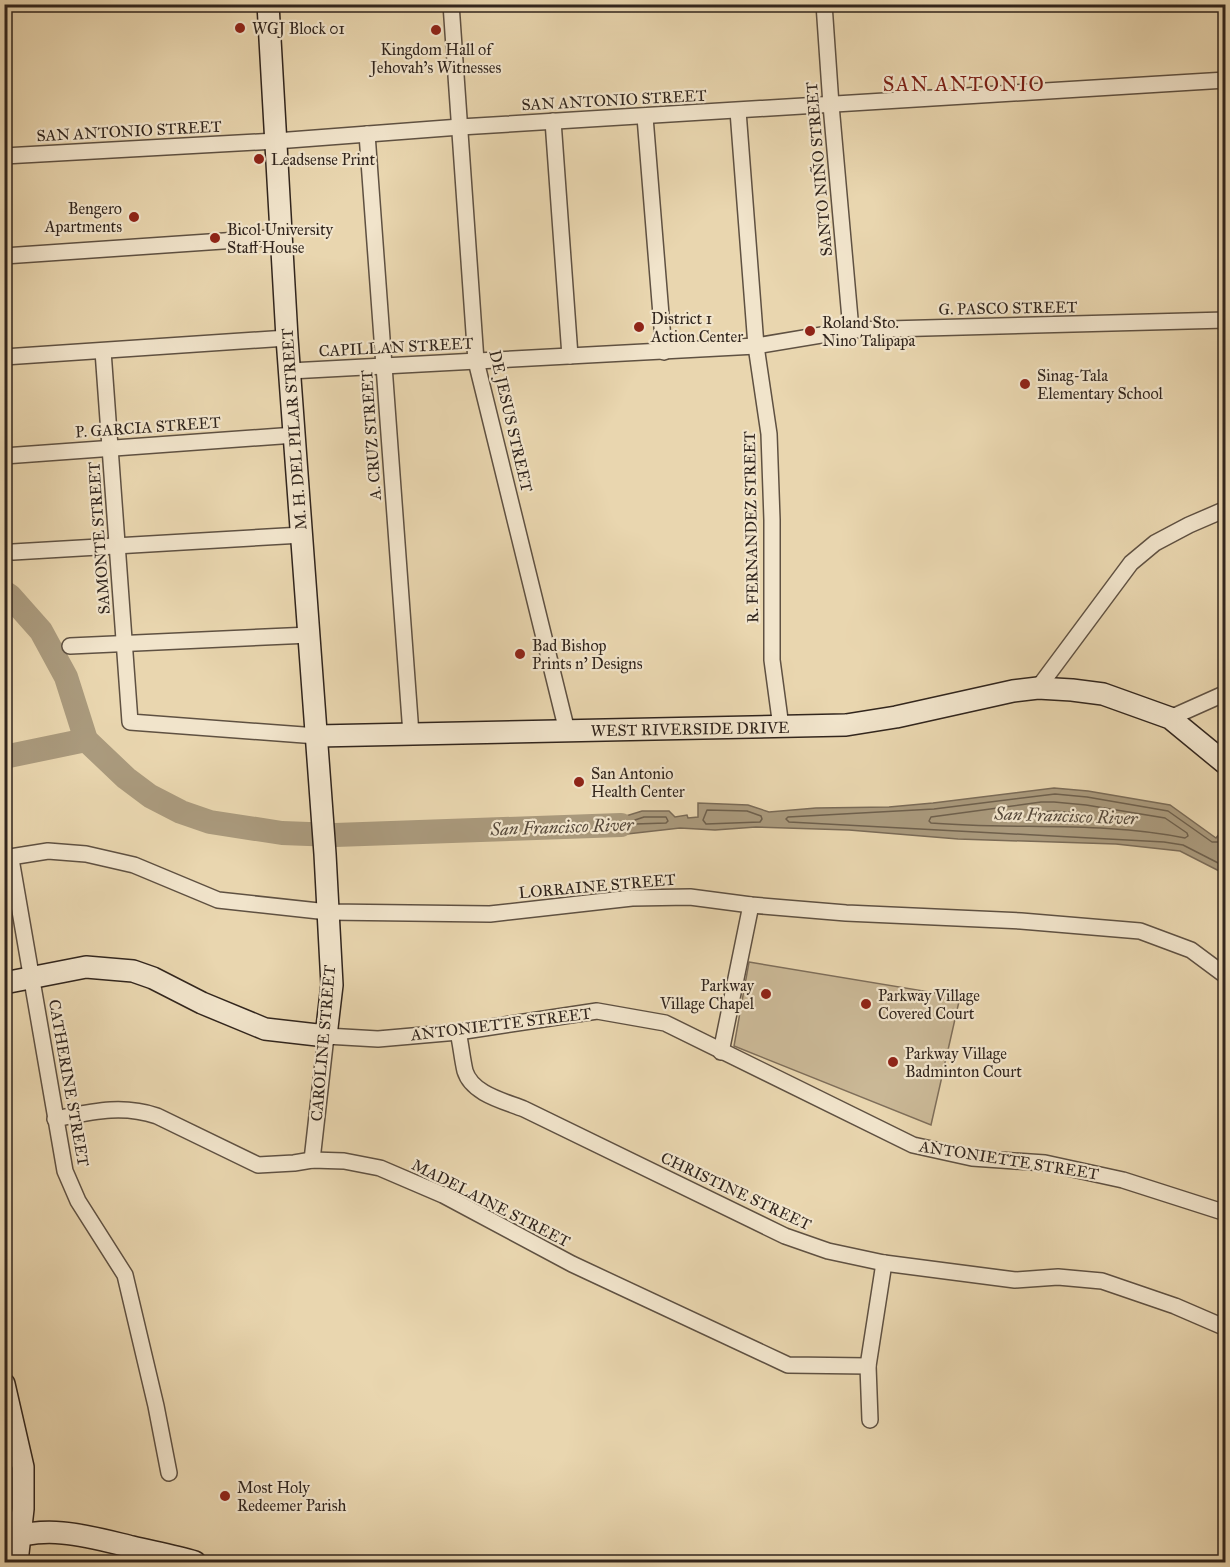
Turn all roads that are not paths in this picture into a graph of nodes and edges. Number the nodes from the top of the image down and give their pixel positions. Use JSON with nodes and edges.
{"nodes":[{"id":1,"x":268,"y":4,"type":"edge"},
{"id":2,"x":451,"y":4,"type":"edge"},
{"id":3,"x":824,"y":4,"type":"edge"},
{"id":4,"x":1226,"y":80,"type":"edge"},
{"id":5,"x":831,"y":105,"type":"junction"},
{"id":6,"x":738,"y":111,"type":"junction"},
{"id":7,"x":645,"y":117,"type":"junction"},
{"id":8,"x":553,"y":121,"type":"junction"},
{"id":9,"x":460,"y":127,"type":"junction"},
{"id":10,"x":367,"y":134,"type":"junction"},
{"id":11,"x":276,"y":141,"type":"junction"},
{"id":12,"x":4,"y":156,"type":"edge"},
{"id":13,"x":282,"y":237,"type":"junction"},
{"id":14,"x":4,"y":256,"type":"edge"},
{"id":15,"x":1226,"y":320,"type":"edge"},
{"id":16,"x":851,"y":330,"type":"junction"},
{"id":17,"x":287,"y":338,"type":"junction"},
{"id":18,"x":756,"y":346,"type":"junction"},
{"id":19,"x":103,"y":351,"type":"junction"},
{"id":20,"x":664,"y":352,"type":"junction"},
{"id":21,"x":570,"y":356,"type":"junction"},
{"id":22,"x":4,"y":357,"type":"edge"},
{"id":23,"x":476,"y":361,"type":"junction"},
{"id":24,"x":384,"y":367,"type":"junction"},
{"id":25,"x":290,"y":371,"type":"junction"},
{"id":26,"x":295,"y":435,"type":"junction"},
{"id":27,"x":110,"y":448,"type":"junction"},
{"id":28,"x":4,"y":456,"type":"edge"},
{"id":29,"x":1226,"y":509,"type":"edge"},
{"id":30,"x":302,"y":535,"type":"junction"},
{"id":31,"x":117,"y":546,"type":"junction"},
{"id":32,"x":13,"y":552,"type":"dead end"},
{"id":33,"x":310,"y":635,"type":"junction"},
{"id":34,"x":124,"y":643,"type":"junction"},
{"id":35,"x":70,"y":646,"type":"dead end"},
{"id":36,"x":1038,"y":688,"type":"junction"},
{"id":37,"x":1226,"y":693,"type":"edge"},
{"id":38,"x":1170,"y":718,"type":"junction"},
{"id":39,"x":130,"y":722,"type":"joint"},
{"id":40,"x":781,"y":728,"type":"junction"},
{"id":41,"x":567,"y":731,"type":"junction"},
{"id":42,"x":411,"y":734,"type":"junction"},
{"id":43,"x":317,"y":736,"type":"junction"},
{"id":44,"x":1226,"y":764,"type":"edge"},
{"id":45,"x":325,"y":854,"type":"joint"},
{"id":46,"x":8,"y":859,"type":"edge"},
{"id":47,"x":751,"y":905,"type":"junction"},
{"id":48,"x":328,"y":912,"type":"junction"},
{"id":49,"x":1226,"y":976,"type":"edge"},
{"id":50,"x":32,"y":978,"type":"junction"},
{"id":51,"x":4,"y":983,"type":"edge"},
{"id":52,"x":458,"y":1032,"type":"junction"},
{"id":53,"x":326,"y":1036,"type":"junction"},
{"id":54,"x":721,"y":1052,"type":"junction"},
{"id":55,"x":55,"y":1119,"type":"junction"},
{"id":56,"x":312,"y":1160,"type":"junction"},
{"id":57,"x":1226,"y":1213,"type":"edge"},
{"id":58,"x":884,"y":1263,"type":"junction"},
{"id":59,"x":1226,"y":1328,"type":"edge"},
{"id":60,"x":868,"y":1366,"type":"junction"},
{"id":61,"x":4,"y":1384,"type":"edge"},
{"id":62,"x":870,"y":1420,"type":"dead end"},
{"id":63,"x":169,"y":1473,"type":"dead end"},
{"id":64,"x":13,"y":1539,"type":"edge"},
{"id":65,"x":17,"y":1563,"type":"edge"},
{"id":66,"x":195,"y":1563,"type":"edge"}],
"edges":[{"from":1,"to":11,"type":"street","name":"M. H. DEL PILAR STREET"},
{"from":2,"to":9,"type":"street","name":"DE JESUS STREET"},
{"from":3,"to":5,"type":"street","name":"SANTO NIÑO STREET"},
{"from":4,"to":5,"type":"street","name":"SAN ANTONIO STREET"},
{"from":5,"to":6,"type":"street","name":"SAN ANTONIO STREET"},
{"from":5,"to":16,"type":"street","name":"SANTO NIÑO STREET"},
{"from":6,"to":7,"type":"street","name":"SAN ANTONIO STREET"},
{"from":6,"to":18,"type":"street","name":"R. FERNANDEZ STREET"},
{"from":7,"to":8,"type":"street","name":"SAN ANTONIO STREET"},
{"from":7,"to":20,"type":"street"},
{"from":8,"to":9,"type":"street","name":"SAN ANTONIO STREET"},
{"from":8,"to":21,"type":"street"},
{"from":9,"to":10,"type":"street","name":"SAN ANTONIO STREET"},
{"from":9,"to":23,"type":"street","name":"DE JESUS STREET"},
{"from":10,"to":11,"type":"street","name":"SAN ANTONIO STREET"},
{"from":10,"to":24,"type":"street","name":"A. CRUZ STREET"},
{"from":11,"to":12,"type":"street","name":"SAN ANTONIO STREET"},
{"from":11,"to":13,"type":"street","name":"M. H. DEL PILAR STREET"},
{"from":13,"to":14,"type":"street"},
{"from":13,"to":17,"type":"street","name":"M. H. DEL PILAR STREET"},
{"from":15,"to":16,"type":"street","name":"G. PASCO STREET"},
{"from":16,"to":18,"type":"street","name":"G. PASCO STREET"},
{"from":17,"to":19,"type":"street"},
{"from":17,"to":25,"type":"street","name":"M. H. DEL PILAR STREET"},
{"from":18,"to":20,"type":"street","name":"CAPILLAN STREET"},
{"from":18,"to":40,"type":"street","name":"R. FERNANDEZ STREET"},
{"from":19,"to":22,"type":"street"},
{"from":19,"to":27,"type":"street","name":"SAMONTE STREET"},
{"from":20,"to":21,"type":"street","name":"CAPILLAN STREET"},
{"from":21,"to":23,"type":"street","name":"CAPILLAN STREET"},
{"from":23,"to":24,"type":"street","name":"CAPILLAN STREET"},
{"from":23,"to":41,"type":"street","name":"DE JESUS STREET"},
{"from":24,"to":25,"type":"street","name":"CAPILLAN STREET"},
{"from":24,"to":42,"type":"street","name":"A. CRUZ STREET"},
{"from":25,"to":26,"type":"street","name":"M. H. DEL PILAR STREET"},
{"from":26,"to":27,"type":"street","name":"P. GARCIA STREET"},
{"from":26,"to":30,"type":"street","name":"M. H. DEL PILAR STREET"},
{"from":27,"to":28,"type":"street","name":"P. GARCIA STREET"},
{"from":27,"to":31,"type":"street","name":"SAMONTE STREET"},
{"from":29,"to":36,"type":"street"},
{"from":30,"to":31,"type":"street"},
{"from":30,"to":33,"type":"street","name":"M. H. DEL PILAR STREET"},
{"from":31,"to":32,"type":"street"},
{"from":31,"to":34,"type":"street","name":"SAMONTE STREET"},
{"from":33,"to":34,"type":"street"},
{"from":33,"to":43,"type":"street","name":"M. H. DEL PILAR STREET"},
{"from":34,"to":35,"type":"street"},
{"from":34,"to":39,"type":"street","name":"SAMONTE STREET"},
{"from":36,"to":38,"type":"street","name":"WEST RIVERSIDE DRIVE"},
{"from":36,"to":40,"type":"street","name":"WEST RIVERSIDE DRIVE"},
{"from":37,"to":38,"type":"street"},
{"from":38,"to":44,"type":"street","name":"WEST RIVERSIDE DRIVE"},
{"from":39,"to":43,"type":"street","name":"WEST RIVERSIDE DRIVE"},
{"from":40,"to":41,"type":"street","name":"WEST RIVERSIDE DRIVE"},
{"from":41,"to":42,"type":"street","name":"WEST RIVERSIDE DRIVE"},
{"from":42,"to":43,"type":"street","name":"WEST RIVERSIDE DRIVE"},
{"from":43,"to":45,"type":"street","name":"M. H. DEL PILAR STREET"},
{"from":45,"to":48,"type":"street","name":"CAROLINE STREET"},
{"from":46,"to":48,"type":"street","name":"LORRAINE STREET"},
{"from":46,"to":50,"type":"street","name":"CATHERINE STREET"},
{"from":47,"to":48,"type":"street","name":"LORRAINE STREET"},
{"from":47,"to":49,"type":"street","name":"LORRAINE STREET"},
{"from":47,"to":54,"type":"street"},
{"from":48,"to":53,"type":"street","name":"CAROLINE STREET"},
{"from":50,"to":51,"type":"street","name":"ANTONIETTE STREET"},
{"from":50,"to":53,"type":"street","name":"ANTONIETTE STREET"},
{"from":50,"to":55,"type":"street","name":"CATHERINE STREET"},
{"from":52,"to":53,"type":"street","name":"ANTONIETTE STREET"},
{"from":52,"to":54,"type":"street","name":"ANTONIETTE STREET"},
{"from":52,"to":58,"type":"street","name":"CHRISTINE STREET"},
{"from":53,"to":56,"type":"street","name":"CAROLINE STREET"},
{"from":54,"to":57,"type":"street","name":"ANTONIETTE STREET"},
{"from":55,"to":56,"type":"street","name":"MADELAINE STREET"},
{"from":55,"to":63,"type":"street","name":"CATHERINE STREET"},
{"from":56,"to":60,"type":"street","name":"MADELAINE STREET"},
{"from":58,"to":59,"type":"street","name":"CHRISTINE STREET"},
{"from":58,"to":60,"type":"street"},
{"from":60,"to":62,"type":"street"},
{"from":61,"to":64,"type":"street"},
{"from":64,"to":65,"type":"street"},
{"from":64,"to":66,"type":"street"}]}
